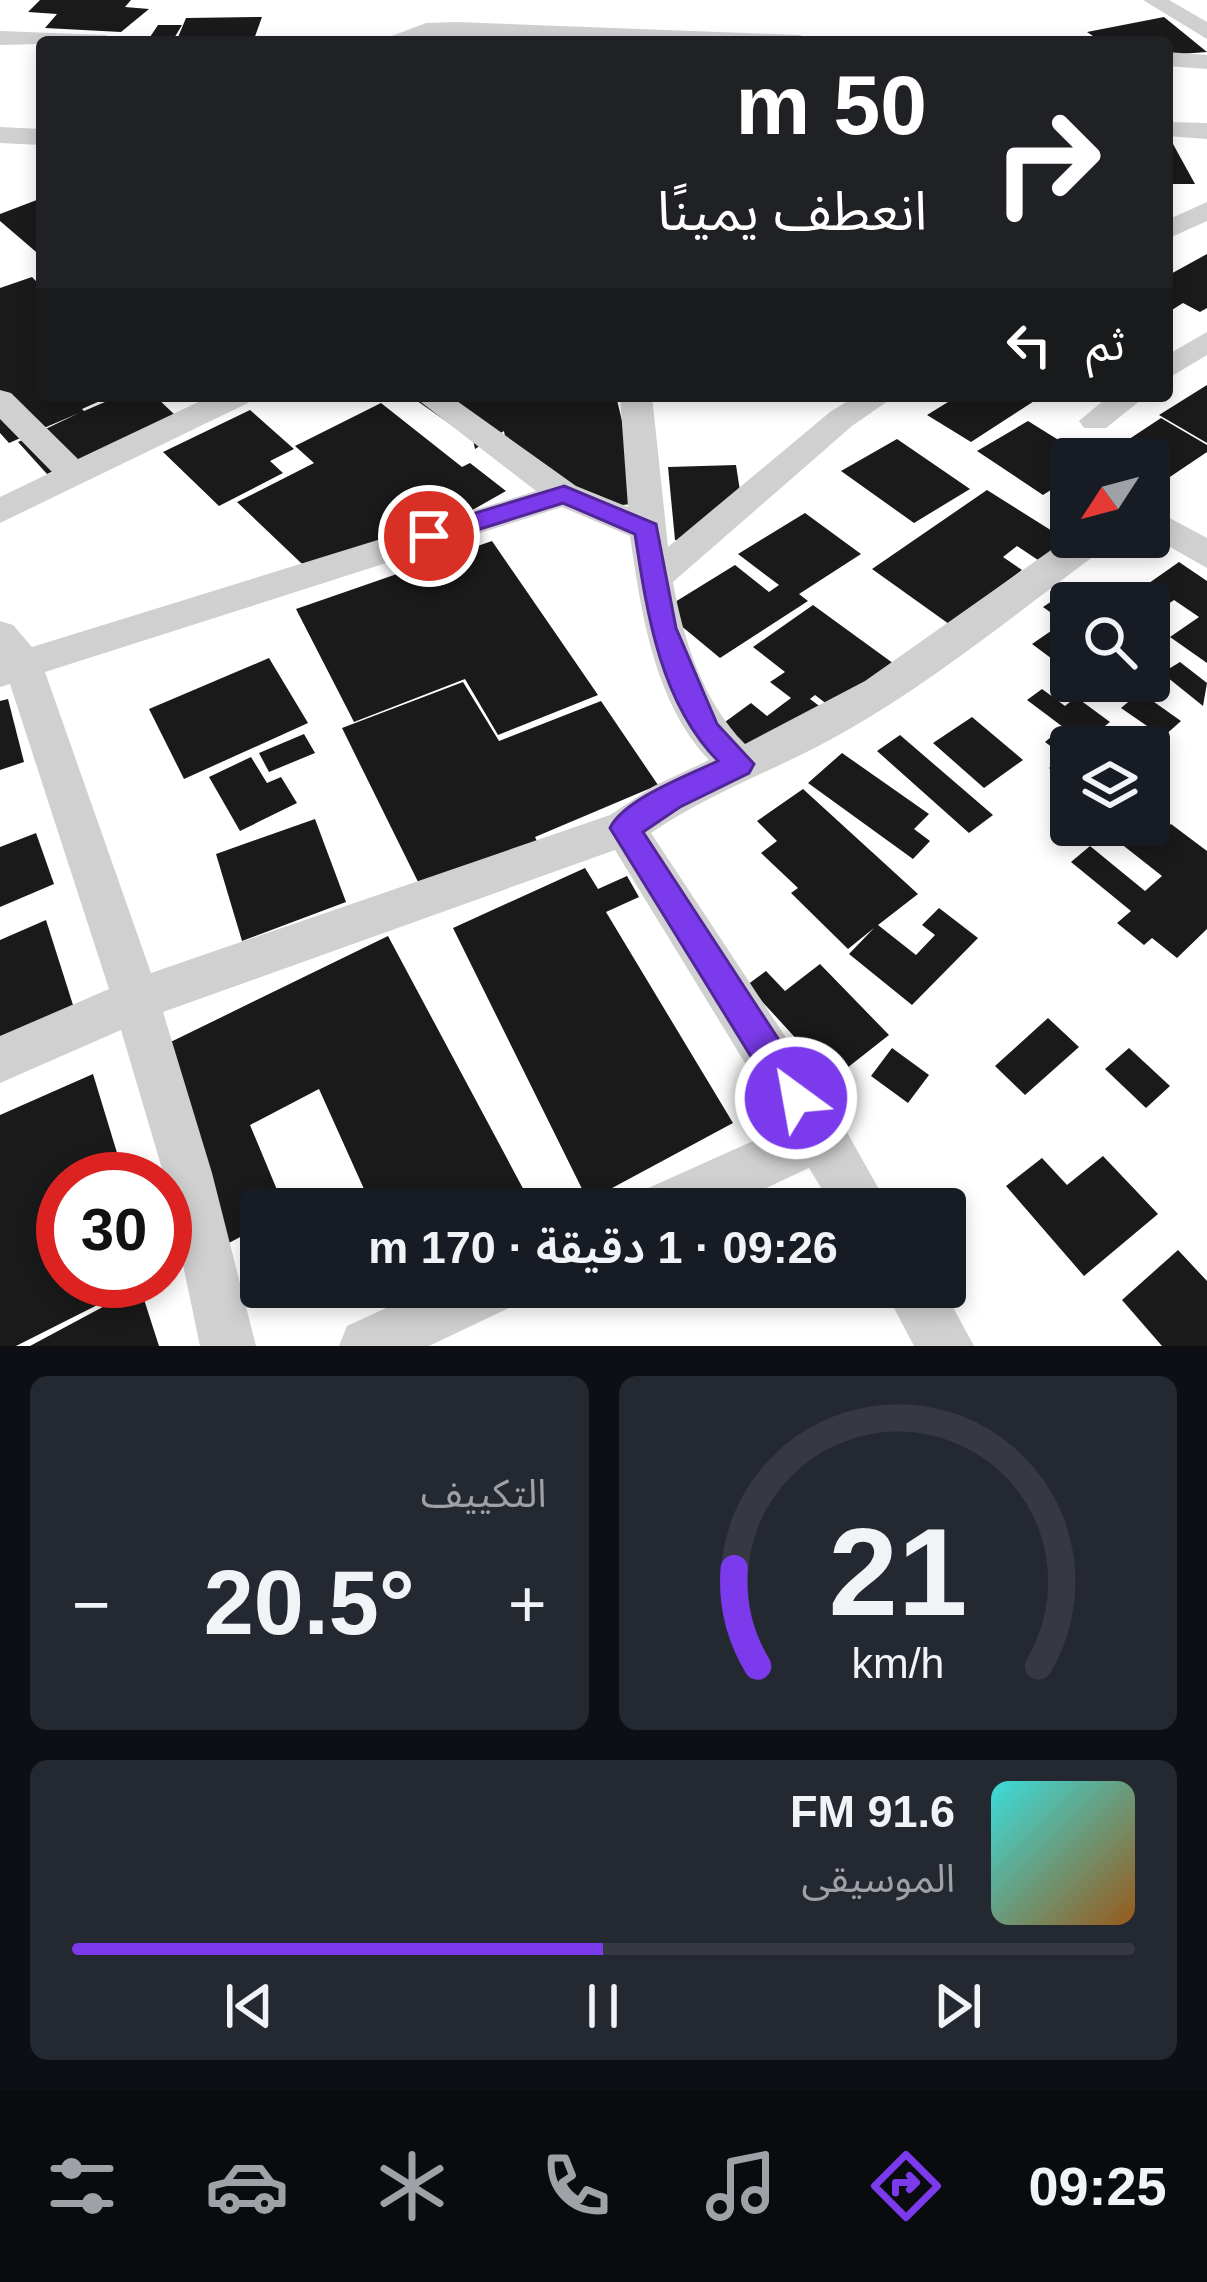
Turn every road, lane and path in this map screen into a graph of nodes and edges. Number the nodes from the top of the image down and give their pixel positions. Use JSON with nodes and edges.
{"nodes":[{"id":1,"x":1154,"y":0,"type":"edge"},
{"id":2,"x":1207,"y":32,"type":"edge"},
{"id":3,"x":407,"y":36,"type":"edge"},
{"id":4,"x":540,"y":36,"type":"edge"},
{"id":5,"x":0,"y":38,"type":"edge"},
{"id":6,"x":36,"y":39,"type":"edge"},
{"id":7,"x":1173,"y":59,"type":"edge"},
{"id":8,"x":1207,"y":62,"type":"edge"},
{"id":9,"x":1173,"y":129,"type":"edge"},
{"id":10,"x":1207,"y":131,"type":"edge"},
{"id":11,"x":0,"y":135,"type":"edge"},
{"id":12,"x":36,"y":136,"type":"edge"},
{"id":13,"x":1207,"y":341,"type":"edge"},
{"id":14,"x":1173,"y":366,"type":"edge"},
{"id":15,"x":0,"y":400,"type":"edge"},
{"id":16,"x":225,"y":402,"type":"edge"},
{"id":17,"x":437,"y":402,"type":"edge"},
{"id":18,"x":637,"y":402,"type":"edge"},
{"id":19,"x":838,"y":408,"type":"edge"},
{"id":20,"x":75,"y":476,"type":"junction"},
{"id":21,"x":564,"y":494,"type":"junction"},
{"id":22,"x":0,"y":512,"type":"edge"},
{"id":23,"x":647,"y":530,"type":"junction"},
{"id":24,"x":1170,"y":532,"type":"edge"},
{"id":25,"x":1207,"y":555,"type":"edge"},
{"id":26,"x":1066,"y":558,"type":"edge"},
{"id":27,"x":655,"y":578,"type":"junction"},
{"id":28,"x":8,"y":657,"type":"edge"},
{"id":29,"x":739,"y":764,"type":"junction"},
{"id":30,"x":625,"y":828,"type":"junction"},
{"id":31,"x":139,"y":999,"type":"junction"},
{"id":32,"x":0,"y":1060,"type":"edge"},
{"id":33,"x":821,"y":1136,"type":"junction"},
{"id":34,"x":708,"y":1188,"type":"edge"},
{"id":35,"x":852,"y":1188,"type":"edge"},
{"id":36,"x":449,"y":1308,"type":"edge"},
{"id":37,"x":923,"y":1308,"type":"edge"},
{"id":38,"x":228,"y":1346,"type":"edge"},
{"id":39,"x":367,"y":1346,"type":"edge"},
{"id":40,"x":946,"y":1346,"type":"edge"}],
"edges":[{"from":1,"to":2,"type":"street"},
{"from":3,"to":4,"type":"street"},
{"from":5,"to":6,"type":"street"},
{"from":7,"to":8,"type":"street"},
{"from":9,"to":10,"type":"street"},
{"from":11,"to":12,"type":"street"},
{"from":13,"to":14,"type":"street"},
{"from":15,"to":20,"type":"street"},
{"from":16,"to":20,"type":"street"},
{"from":17,"to":21,"type":"street"},
{"from":18,"to":23,"type":"street"},
{"from":19,"to":27,"type":"street"},
{"from":20,"to":22,"type":"street"},
{"from":21,"to":23,"type":"street"},
{"from":21,"to":28,"type":"street"},
{"from":23,"to":27,"type":"street"},
{"from":24,"to":25,"type":"street"},
{"from":26,"to":29,"type":"street"},
{"from":27,"to":29,"type":"street"},
{"from":28,"to":31,"type":"street"},
{"from":29,"to":30,"type":"street"},
{"from":30,"to":31,"type":"street"},
{"from":30,"to":33,"type":"street"},
{"from":31,"to":32,"type":"street"},
{"from":31,"to":38,"type":"street"},
{"from":33,"to":34,"type":"street"},
{"from":33,"to":35,"type":"street"},
{"from":36,"to":39,"type":"street"},
{"from":37,"to":40,"type":"street"}]}
